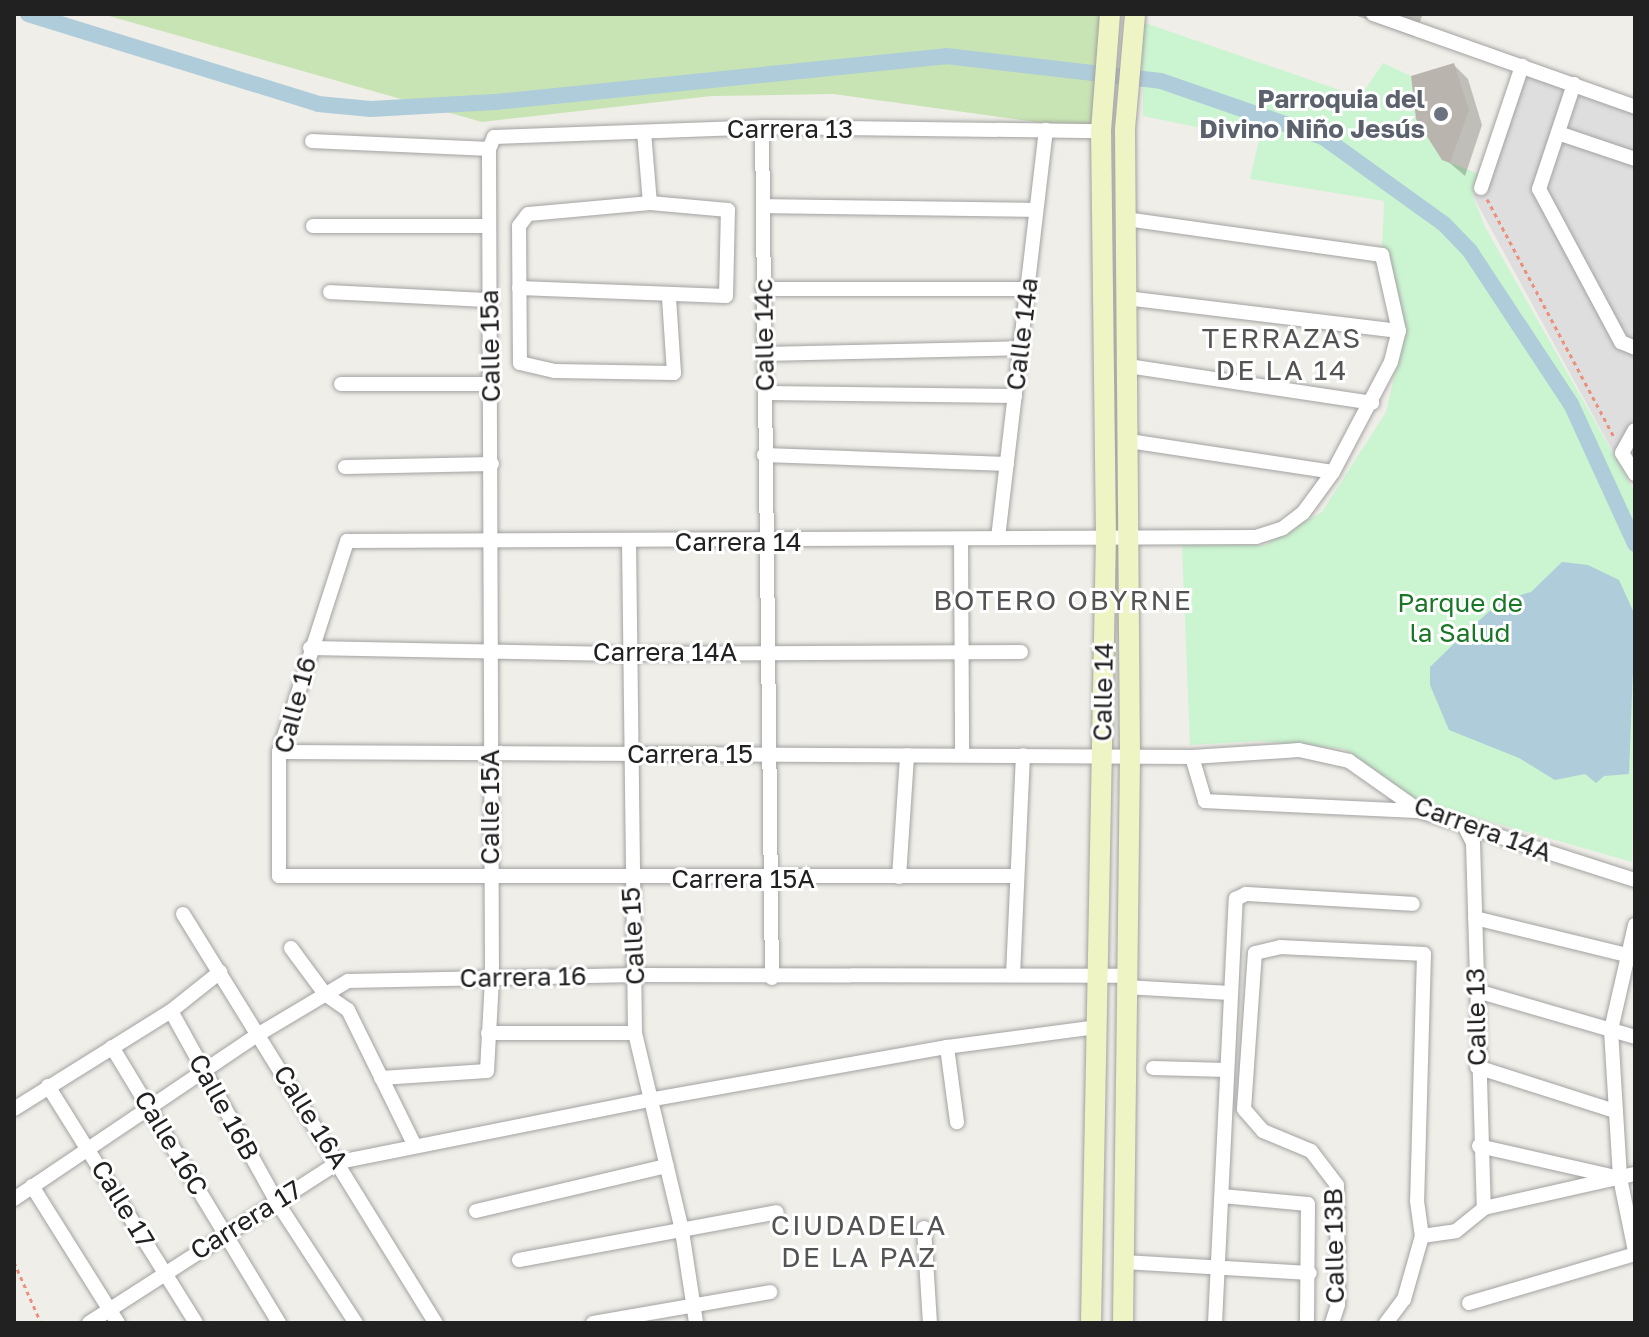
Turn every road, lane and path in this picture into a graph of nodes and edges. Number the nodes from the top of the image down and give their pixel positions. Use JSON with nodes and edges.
{"nodes":[{"id":1,"x":1110,"y":14,"type":"edge"},
{"id":2,"x":1135,"y":14,"type":"edge"},
{"id":3,"x":1373,"y":14,"type":"edge"},
{"id":4,"x":1401,"y":19,"type":"edge"},
{"id":5,"x":1522,"y":66,"type":"junction"},
{"id":6,"x":1574,"y":84,"type":"junction"},
{"id":7,"x":1635,"y":107,"type":"edge"},
{"id":8,"x":762,"y":127,"type":"junction"},
{"id":9,"x":1046,"y":130,"type":"junction"},
{"id":10,"x":1101,"y":131,"type":"junction"},
{"id":11,"x":644,"y":132,"type":"junction"},
{"id":12,"x":1558,"y":133,"type":"junction"},
{"id":13,"x":312,"y":141,"type":"dead end"},
{"id":14,"x":489,"y":149,"type":"junction"},
{"id":15,"x":1635,"y":159,"type":"edge"},
{"id":16,"x":1481,"y":188,"type":"joint"},
{"id":17,"x":650,"y":203,"type":"junction"},
{"id":18,"x":763,"y":206,"type":"junction"},
{"id":19,"x":1036,"y":210,"type":"junction"},
{"id":20,"x":1127,"y":219,"type":"junction"},
{"id":21,"x":313,"y":226,"type":"dead end"},
{"id":22,"x":488,"y":226,"type":"junction"},
{"id":23,"x":519,"y":288,"type":"junction"},
{"id":24,"x":763,"y":289,"type":"junction"},
{"id":25,"x":1027,"y":289,"type":"junction"},
{"id":26,"x":330,"y":292,"type":"dead end"},
{"id":27,"x":669,"y":297,"type":"junction"},
{"id":28,"x":1126,"y":298,"type":"junction"},
{"id":29,"x":489,"y":300,"type":"junction"},
{"id":30,"x":1399,"y":331,"type":"junction"},
{"id":31,"x":1020,"y":348,"type":"junction"},
{"id":32,"x":1635,"y":348,"type":"edge"},
{"id":33,"x":764,"y":354,"type":"junction"},
{"id":34,"x":1128,"y":366,"type":"junction"},
{"id":35,"x":341,"y":384,"type":"dead end"},
{"id":36,"x":491,"y":384,"type":"junction"},
{"id":37,"x":765,"y":393,"type":"junction"},
{"id":38,"x":1015,"y":396,"type":"junction"},
{"id":39,"x":1372,"y":403,"type":"junction"},
{"id":40,"x":1635,"y":430,"type":"edge"},
{"id":41,"x":1129,"y":441,"type":"junction"},
{"id":42,"x":764,"y":455,"type":"junction"},
{"id":43,"x":1629,"y":456,"type":"edge"},
{"id":44,"x":492,"y":464,"type":"junction"},
{"id":45,"x":1007,"y":464,"type":"junction"},
{"id":46,"x":345,"y":467,"type":"dead end"},
{"id":47,"x":1333,"y":472,"type":"junction"},
{"id":48,"x":1635,"y":474,"type":"edge"},
{"id":49,"x":998,"y":538,"type":"junction"},
{"id":50,"x":1106,"y":538,"type":"junction"},
{"id":51,"x":1128,"y":538,"type":"junction"},
{"id":52,"x":961,"y":539,"type":"junction"},
{"id":53,"x":347,"y":541,"type":"joint"},
{"id":54,"x":629,"y":541,"type":"junction"},
{"id":55,"x":765,"y":542,"type":"junction"},
{"id":56,"x":493,"y":543,"type":"junction"},
{"id":57,"x":310,"y":648,"type":"junction"},
{"id":58,"x":491,"y":651,"type":"junction"},
{"id":59,"x":766,"y":651,"type":"junction"},
{"id":60,"x":1021,"y":652,"type":"dead end"},
{"id":61,"x":962,"y":653,"type":"junction"},
{"id":62,"x":630,"y":654,"type":"junction"},
{"id":63,"x":279,"y":752,"type":"junction"},
{"id":64,"x":490,"y":753,"type":"junction"},
{"id":65,"x":630,"y":753,"type":"junction"},
{"id":66,"x":768,"y":754,"type":"junction"},
{"id":67,"x":907,"y":755,"type":"junction"},
{"id":68,"x":962,"y":755,"type":"junction"},
{"id":69,"x":1023,"y":755,"type":"junction"},
{"id":70,"x":1102,"y":755,"type":"junction"},
{"id":71,"x":1130,"y":755,"type":"junction"},
{"id":72,"x":1192,"y":757,"type":"junction"},
{"id":73,"x":1389,"y":789,"type":"junction"},
{"id":74,"x":1420,"y":811,"type":"junction"},
{"id":75,"x":1382,"y":812,"type":"junction"},
{"id":76,"x":1465,"y":827,"type":"junction"},
{"id":77,"x":279,"y":876,"type":"joint"},
{"id":78,"x":1015,"y":876,"type":"junction"},
{"id":79,"x":899,"y":877,"type":"junction"},
{"id":80,"x":491,"y":879,"type":"junction"},
{"id":81,"x":772,"y":879,"type":"junction"},
{"id":82,"x":631,"y":880,"type":"junction"},
{"id":83,"x":1635,"y":880,"type":"edge"},
{"id":84,"x":1413,"y":904,"type":"dead end"},
{"id":85,"x":183,"y":914,"type":"dead end"},
{"id":86,"x":1475,"y":918,"type":"junction"},
{"id":87,"x":1635,"y":925,"type":"edge"},
{"id":88,"x":291,"y":948,"type":"dead end"},
{"id":89,"x":1631,"y":955,"type":"edge"},
{"id":90,"x":220,"y":972,"type":"junction"},
{"id":91,"x":637,"y":975,"type":"junction"},
{"id":92,"x":1013,"y":975,"type":"junction"},
{"id":93,"x":1098,"y":975,"type":"junction"},
{"id":94,"x":492,"y":978,"type":"junction"},
{"id":95,"x":772,"y":978,"type":"junction"},
{"id":96,"x":1125,"y":981,"type":"junction"},
{"id":97,"x":1477,"y":991,"type":"junction"},
{"id":98,"x":1230,"y":993,"type":"junction"},
{"id":99,"x":325,"y":994,"type":"junction"},
{"id":100,"x":171,"y":1011,"type":"junction"},
{"id":101,"x":1097,"y":1027,"type":"junction"},
{"id":102,"x":1611,"y":1030,"type":"junction"},
{"id":103,"x":488,"y":1033,"type":"junction"},
{"id":104,"x":635,"y":1033,"type":"junction"},
{"id":105,"x":259,"y":1034,"type":"junction"},
{"id":106,"x":1635,"y":1037,"type":"edge"},
{"id":107,"x":112,"y":1047,"type":"junction"},
{"id":108,"x":947,"y":1047,"type":"junction"},
{"id":109,"x":1477,"y":1067,"type":"junction"},
{"id":110,"x":1153,"y":1068,"type":"dead end"},
{"id":111,"x":1227,"y":1070,"type":"junction"},
{"id":112,"x":205,"y":1071,"type":"junction"},
{"id":113,"x":381,"y":1078,"type":"junction"},
{"id":114,"x":48,"y":1086,"type":"junction"},
{"id":115,"x":649,"y":1100,"type":"junction"},
{"id":116,"x":150,"y":1107,"type":"junction"},
{"id":117,"x":14,"y":1109,"type":"edge"},
{"id":118,"x":1615,"y":1111,"type":"junction"},
{"id":119,"x":957,"y":1122,"type":"dead end"},
{"id":120,"x":414,"y":1144,"type":"junction"},
{"id":121,"x":1479,"y":1146,"type":"junction"},
{"id":122,"x":89,"y":1148,"type":"junction"},
{"id":123,"x":339,"y":1162,"type":"junction"},
{"id":124,"x":667,"y":1166,"type":"junction"},
{"id":125,"x":1635,"y":1174,"type":"edge"},
{"id":126,"x":1620,"y":1178,"type":"junction"},
{"id":127,"x":32,"y":1186,"type":"junction"},
{"id":128,"x":1222,"y":1196,"type":"junction"},
{"id":129,"x":14,"y":1199,"type":"edge"},
{"id":130,"x":277,"y":1202,"type":"junction"},
{"id":131,"x":1484,"y":1208,"type":"junction"},
{"id":132,"x":476,"y":1211,"type":"dead end"},
{"id":133,"x":777,"y":1212,"type":"dead end"},
{"id":134,"x":924,"y":1228,"type":"dead end"},
{"id":135,"x":682,"y":1231,"type":"junction"},
{"id":136,"x":225,"y":1233,"type":"junction"},
{"id":137,"x":1422,"y":1236,"type":"junction"},
{"id":138,"x":1635,"y":1253,"type":"edge"},
{"id":139,"x":519,"y":1260,"type":"dead end"},
{"id":140,"x":14,"y":1262,"type":"edge"},
{"id":141,"x":1124,"y":1262,"type":"junction"},
{"id":142,"x":1220,"y":1267,"type":"junction"},
{"id":143,"x":163,"y":1271,"type":"junction"},
{"id":144,"x":1310,"y":1273,"type":"junction"},
{"id":145,"x":770,"y":1292,"type":"dead end"},
{"id":146,"x":1469,"y":1303,"type":"dead end"},
{"id":147,"x":693,"y":1306,"type":"junction"},
{"id":148,"x":109,"y":1309,"type":"junction"},
{"id":149,"x":41,"y":1323,"type":"edge"},
{"id":150,"x":89,"y":1323,"type":"edge"},
{"id":151,"x":118,"y":1323,"type":"edge"},
{"id":152,"x":196,"y":1323,"type":"edge"},
{"id":153,"x":279,"y":1323,"type":"edge"},
{"id":154,"x":356,"y":1323,"type":"edge"},
{"id":155,"x":436,"y":1323,"type":"edge"},
{"id":156,"x":593,"y":1323,"type":"edge"},
{"id":157,"x":696,"y":1323,"type":"edge"},
{"id":158,"x":930,"y":1323,"type":"edge"},
{"id":159,"x":1091,"y":1323,"type":"edge"},
{"id":160,"x":1123,"y":1323,"type":"edge"},
{"id":161,"x":1215,"y":1323,"type":"edge"},
{"id":162,"x":1307,"y":1323,"type":"edge"},
{"id":163,"x":1332,"y":1323,"type":"edge"},
{"id":164,"x":1386,"y":1323,"type":"edge"}],
"edges":[{"from":1,"to":10,"type":"main road","name":"Calle 14"},
{"from":2,"to":20,"type":"main road","name":"Calle 14"},
{"from":3,"to":4,"type":"street"},
{"from":4,"to":5,"type":"street"},
{"from":5,"to":6,"type":"street"},
{"from":5,"to":16,"type":"street"},
{"from":6,"to":7,"type":"street"},
{"from":6,"to":12,"type":"street"},
{"from":8,"to":9,"type":"street","name":"Carrera 13"},
{"from":8,"to":11,"type":"street","name":"Carrera 13"},
{"from":8,"to":18,"type":"street","name":"Calle 14c"},
{"from":9,"to":10,"type":"street","name":"Carrera 13"},
{"from":9,"to":19,"type":"street","name":"Calle 14a"},
{"from":10,"to":50,"type":"main road","name":"Calle 14"},
{"from":11,"to":14,"type":"street","name":"Carrera 13"},
{"from":11,"to":17,"type":"street"},
{"from":12,"to":15,"type":"street"},
{"from":12,"to":32,"type":"street"},
{"from":13,"to":14,"type":"street"},
{"from":14,"to":22,"type":"street","name":"Calle 15a"},
{"from":16,"to":43,"type":"path"},
{"from":17,"to":23,"type":"street"},
{"from":17,"to":27,"type":"street"},
{"from":18,"to":19,"type":"street"},
{"from":18,"to":24,"type":"street","name":"Calle 14c"},
{"from":19,"to":25,"type":"street","name":"Calle 14a"},
{"from":20,"to":28,"type":"main road","name":"Calle 14"},
{"from":20,"to":30,"type":"street"},
{"from":21,"to":22,"type":"street"},
{"from":22,"to":29,"type":"street","name":"Calle 15a"},
{"from":23,"to":27,"type":"street"},
{"from":23,"to":27,"type":"street"},
{"from":24,"to":25,"type":"street"},
{"from":24,"to":33,"type":"street","name":"Calle 14c"},
{"from":25,"to":31,"type":"street","name":"Calle 14a"},
{"from":26,"to":29,"type":"street"},
{"from":28,"to":30,"type":"street"},
{"from":28,"to":34,"type":"main road","name":"Calle 14"},
{"from":29,"to":36,"type":"street","name":"Calle 15a"},
{"from":30,"to":39,"type":"street","name":"Carrera 14"},
{"from":31,"to":33,"type":"street"},
{"from":31,"to":38,"type":"street","name":"Calle 14a"},
{"from":33,"to":37,"type":"street","name":"Calle 14c"},
{"from":34,"to":39,"type":"street"},
{"from":34,"to":41,"type":"main road","name":"Calle 14"},
{"from":35,"to":36,"type":"street"},
{"from":36,"to":44,"type":"street","name":"Calle 15a"},
{"from":37,"to":38,"type":"street"},
{"from":37,"to":42,"type":"street","name":"Calle 14c"},
{"from":38,"to":45,"type":"street","name":"Calle 14a"},
{"from":39,"to":47,"type":"street","name":"Carrera 14"},
{"from":40,"to":43,"type":"street"},
{"from":41,"to":47,"type":"street"},
{"from":41,"to":51,"type":"main road","name":"Calle 14"},
{"from":42,"to":45,"type":"street"},
{"from":42,"to":55,"type":"street","name":"Calle 14c"},
{"from":43,"to":48,"type":"street"},
{"from":44,"to":46,"type":"street"},
{"from":44,"to":56,"type":"street","name":"Calle 15a"},
{"from":45,"to":49,"type":"street","name":"Calle 14a"},
{"from":47,"to":51,"type":"street","name":"Carrera 14"},
{"from":49,"to":50,"type":"street","name":"Carrera 14"},
{"from":49,"to":52,"type":"street","name":"Carrera 14"},
{"from":50,"to":51,"type":"street","name":"Carrera 14"},
{"from":50,"to":70,"type":"main road","name":"Calle 14"},
{"from":51,"to":71,"type":"main road","name":"Calle 14"},
{"from":52,"to":55,"type":"street","name":"Carrera 14"},
{"from":52,"to":61,"type":"street"},
{"from":53,"to":56,"type":"street","name":"Carrera 14"},
{"from":53,"to":57,"type":"street","name":"Calle 16"},
{"from":54,"to":55,"type":"street","name":"Carrera 14"},
{"from":54,"to":56,"type":"street","name":"Carrera 14"},
{"from":54,"to":62,"type":"street","name":"Calle 15"},
{"from":55,"to":59,"type":"street"},
{"from":56,"to":58,"type":"street","name":"Calle 15A"},
{"from":57,"to":58,"type":"street","name":"Carrera 14A"},
{"from":57,"to":63,"type":"street","name":"Calle 16"},
{"from":58,"to":62,"type":"street","name":"Carrera 14A"},
{"from":58,"to":64,"type":"street","name":"Calle 15A"},
{"from":59,"to":61,"type":"street","name":"Carrera 14A"},
{"from":59,"to":62,"type":"street","name":"Carrera 14A"},
{"from":59,"to":66,"type":"street"},
{"from":60,"to":61,"type":"street","name":"Carrera 14A"},
{"from":61,"to":68,"type":"street"},
{"from":62,"to":65,"type":"street","name":"Calle 15"},
{"from":63,"to":64,"type":"street","name":"Carrera 15"},
{"from":63,"to":77,"type":"street","name":"Calle 16"},
{"from":64,"to":65,"type":"street","name":"Carrera 15"},
{"from":64,"to":80,"type":"street","name":"Calle 15A"},
{"from":65,"to":66,"type":"street","name":"Carrera 15"},
{"from":65,"to":82,"type":"street","name":"Calle 15"},
{"from":66,"to":67,"type":"street","name":"Carrera 15"},
{"from":66,"to":81,"type":"street"},
{"from":67,"to":68,"type":"street","name":"Carrera 15"},
{"from":67,"to":79,"type":"street"},
{"from":68,"to":69,"type":"street","name":"Carrera 15"},
{"from":69,"to":70,"type":"street","name":"Carrera 15"},
{"from":69,"to":78,"type":"street"},
{"from":70,"to":71,"type":"street","name":"Carrera 14A"},
{"from":70,"to":93,"type":"main road","name":"Calle 14"},
{"from":71,"to":72,"type":"street","name":"Carrera 14A"},
{"from":71,"to":96,"type":"main road","name":"Calle 14"},
{"from":72,"to":73,"type":"street","name":"Carrera 14A"},
{"from":72,"to":75,"type":"street"},
{"from":73,"to":74,"type":"street","name":"Carrera 14A"},
{"from":73,"to":75,"type":"street"},
{"from":74,"to":75,"type":"street"},
{"from":74,"to":76,"type":"street","name":"Carrera 14A"},
{"from":76,"to":83,"type":"street","name":"Carrera 14A"},
{"from":76,"to":86,"type":"street","name":"Calle 13"},
{"from":77,"to":80,"type":"street","name":"Carrera 15A"},
{"from":78,"to":79,"type":"street","name":"Carrera 15A"},
{"from":78,"to":92,"type":"street"},
{"from":79,"to":81,"type":"street","name":"Carrera 15A"},
{"from":80,"to":82,"type":"street","name":"Carrera 15A"},
{"from":80,"to":94,"type":"street","name":"Calle 15A"},
{"from":81,"to":82,"type":"street","name":"Carrera 15A"},
{"from":81,"to":95,"type":"street"},
{"from":82,"to":91,"type":"street","name":"Calle 15"},
{"from":84,"to":98,"type":"street"},
{"from":85,"to":90,"type":"street","name":"Calle 16A"},
{"from":86,"to":89,"type":"street"},
{"from":86,"to":97,"type":"street","name":"Calle 13"},
{"from":87,"to":89,"type":"street"},
{"from":88,"to":99,"type":"street"},
{"from":89,"to":102,"type":"street"},
{"from":90,"to":100,"type":"street"},
{"from":90,"to":105,"type":"street","name":"Calle 16A"},
{"from":91,"to":94,"type":"street","name":"Carrera 16"},
{"from":91,"to":95,"type":"street","name":"Carrera 16"},
{"from":91,"to":104,"type":"street","name":"Calle 15"},
{"from":92,"to":93,"type":"street","name":"Carrera 16"},
{"from":92,"to":95,"type":"street","name":"Carrera 16"},
{"from":93,"to":96,"type":"street","name":"Carrera 16"},
{"from":93,"to":101,"type":"main road","name":"Calle 14"},
{"from":94,"to":99,"type":"street","name":"Carrera 16"},
{"from":94,"to":103,"type":"street","name":"Calle 15A"},
{"from":96,"to":98,"type":"street","name":"Carrera 16"},
{"from":96,"to":141,"type":"main road","name":"Calle 14"},
{"from":97,"to":102,"type":"street"},
{"from":97,"to":109,"type":"street","name":"Calle 13"},
{"from":98,"to":111,"type":"street"},
{"from":99,"to":105,"type":"street","name":"Carrera 16"},
{"from":99,"to":113,"type":"street"},
{"from":100,"to":107,"type":"street"},
{"from":100,"to":112,"type":"street","name":"Calle 16B"},
{"from":101,"to":108,"type":"street","name":"Carrera 17"},
{"from":101,"to":159,"type":"main road","name":"Calle 14"},
{"from":102,"to":106,"type":"street"},
{"from":102,"to":118,"type":"street"},
{"from":103,"to":104,"type":"street"},
{"from":103,"to":113,"type":"street","name":"Calle 15A"},
{"from":104,"to":115,"type":"street","name":"Calle 15"},
{"from":105,"to":112,"type":"street","name":"Carrera 16"},
{"from":105,"to":123,"type":"street","name":"Calle 16A"},
{"from":107,"to":114,"type":"street"},
{"from":107,"to":116,"type":"street","name":"Calle 16C"},
{"from":108,"to":115,"type":"street","name":"Carrera 17"},
{"from":108,"to":119,"type":"street"},
{"from":109,"to":118,"type":"street"},
{"from":109,"to":121,"type":"street","name":"Calle 13"},
{"from":110,"to":111,"type":"street"},
{"from":111,"to":128,"type":"street"},
{"from":112,"to":116,"type":"street","name":"Carrera 16"},
{"from":112,"to":130,"type":"street","name":"Calle 16B"},
{"from":113,"to":120,"type":"street"},
{"from":114,"to":117,"type":"street"},
{"from":114,"to":122,"type":"street","name":"Calle 17"},
{"from":115,"to":120,"type":"street","name":"Carrera 17"},
{"from":115,"to":124,"type":"street","name":"Calle 15"},
{"from":116,"to":122,"type":"street","name":"Carrera 16"},
{"from":116,"to":136,"type":"street","name":"Calle 16C"},
{"from":118,"to":126,"type":"street"},
{"from":120,"to":123,"type":"street","name":"Carrera 17"},
{"from":121,"to":126,"type":"street"},
{"from":121,"to":131,"type":"street","name":"Calle 13"},
{"from":122,"to":127,"type":"street","name":"Carrera 16"},
{"from":122,"to":143,"type":"street","name":"Calle 17"},
{"from":123,"to":130,"type":"street","name":"Carrera 17"},
{"from":123,"to":155,"type":"street","name":"Calle 16A"},
{"from":124,"to":132,"type":"street"},
{"from":124,"to":135,"type":"street","name":"Calle 15"},
{"from":125,"to":126,"type":"street"},
{"from":126,"to":131,"type":"street"},
{"from":126,"to":138,"type":"street"},
{"from":127,"to":129,"type":"street","name":"Carrera 16"},
{"from":127,"to":148,"type":"street"},
{"from":128,"to":142,"type":"street"},
{"from":128,"to":144,"type":"street"},
{"from":130,"to":136,"type":"street","name":"Carrera 17"},
{"from":130,"to":154,"type":"street","name":"Calle 16B"},
{"from":131,"to":137,"type":"street"},
{"from":133,"to":135,"type":"street"},
{"from":134,"to":158,"type":"street"},
{"from":135,"to":139,"type":"street"},
{"from":135,"to":147,"type":"street","name":"Calle 15"},
{"from":136,"to":143,"type":"street","name":"Carrera 17"},
{"from":136,"to":153,"type":"street","name":"Calle 16C"},
{"from":137,"to":163,"type":"street","name":"Calle 13B"},
{"from":137,"to":164,"type":"street"},
{"from":138,"to":146,"type":"street"},
{"from":140,"to":149,"type":"path"},
{"from":141,"to":142,"type":"street","name":"Calle 13B"},
{"from":141,"to":160,"type":"main road","name":"Calle 14"},
{"from":142,"to":144,"type":"street","name":"Calle 13B"},
{"from":142,"to":161,"type":"street"},
{"from":143,"to":148,"type":"street","name":"Carrera 17"},
{"from":143,"to":152,"type":"street","name":"Calle 17"},
{"from":144,"to":162,"type":"street"},
{"from":145,"to":147,"type":"street"},
{"from":147,"to":156,"type":"street"},
{"from":147,"to":157,"type":"street","name":"Calle 15"},
{"from":148,"to":150,"type":"street","name":"Carrera 17"},
{"from":148,"to":151,"type":"street"}]}
